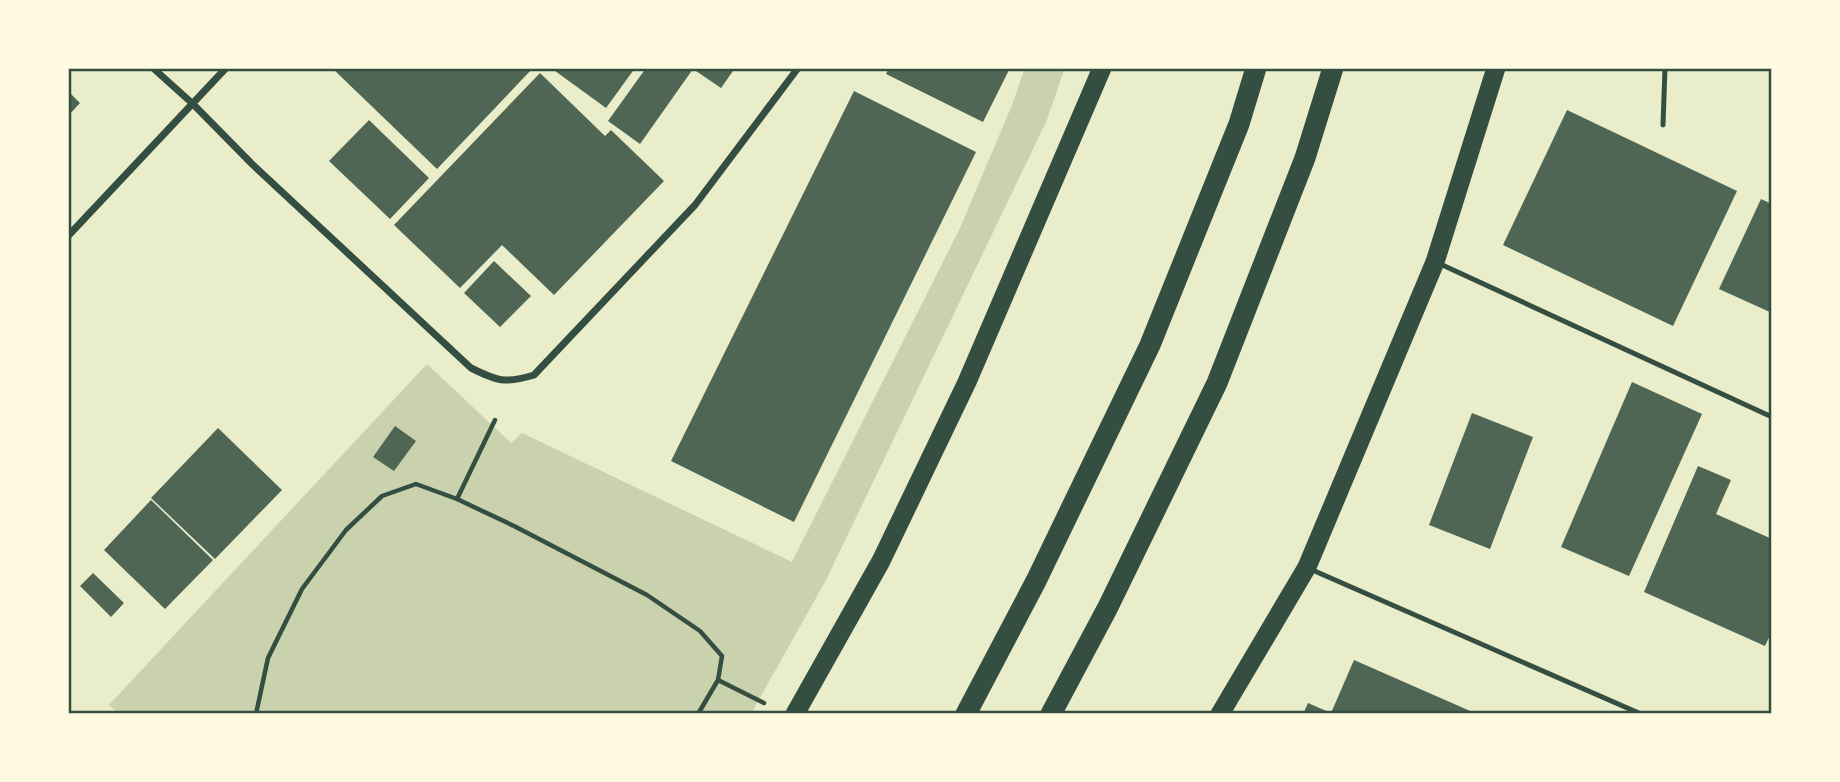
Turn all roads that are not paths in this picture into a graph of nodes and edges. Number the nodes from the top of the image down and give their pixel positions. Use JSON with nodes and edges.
{"nodes":[{"id":1,"x":153,"y":68,"type":"edge"},
{"id":2,"x":226,"y":68,"type":"edge"},
{"id":3,"x":797,"y":68,"type":"edge"},
{"id":4,"x":1102,"y":68,"type":"edge"},
{"id":5,"x":1256,"y":68,"type":"edge"},
{"id":6,"x":1333,"y":68,"type":"edge"},
{"id":7,"x":1496,"y":68,"type":"edge"},
{"id":8,"x":1665,"y":68,"type":"edge"},
{"id":9,"x":193,"y":104,"type":"junction"},
{"id":10,"x":1663,"y":125,"type":"dead end"},
{"id":11,"x":68,"y":236,"type":"edge"},
{"id":12,"x":1435,"y":262,"type":"junction"},
{"id":13,"x":1772,"y":417,"type":"edge"},
{"id":14,"x":1307,"y":567,"type":"junction"},
{"id":15,"x":795,"y":714,"type":"edge"},
{"id":16,"x":966,"y":714,"type":"edge"},
{"id":17,"x":1051,"y":714,"type":"edge"},
{"id":18,"x":1220,"y":714,"type":"edge"},
{"id":19,"x":1641,"y":714,"type":"edge"}],
"edges":[{"from":1,"to":9,"type":"street"},
{"from":2,"to":9,"type":"street"},
{"from":3,"to":9,"type":"street"},
{"from":4,"to":15,"type":"highway"},
{"from":5,"to":16,"type":"highway"},
{"from":6,"to":17,"type":"highway"},
{"from":7,"to":12,"type":"highway"},
{"from":8,"to":10,"type":"lane"},
{"from":9,"to":11,"type":"street"},
{"from":12,"to":13,"type":"lane"},
{"from":12,"to":14,"type":"highway"},
{"from":14,"to":18,"type":"highway"},
{"from":14,"to":19,"type":"lane"}]}
